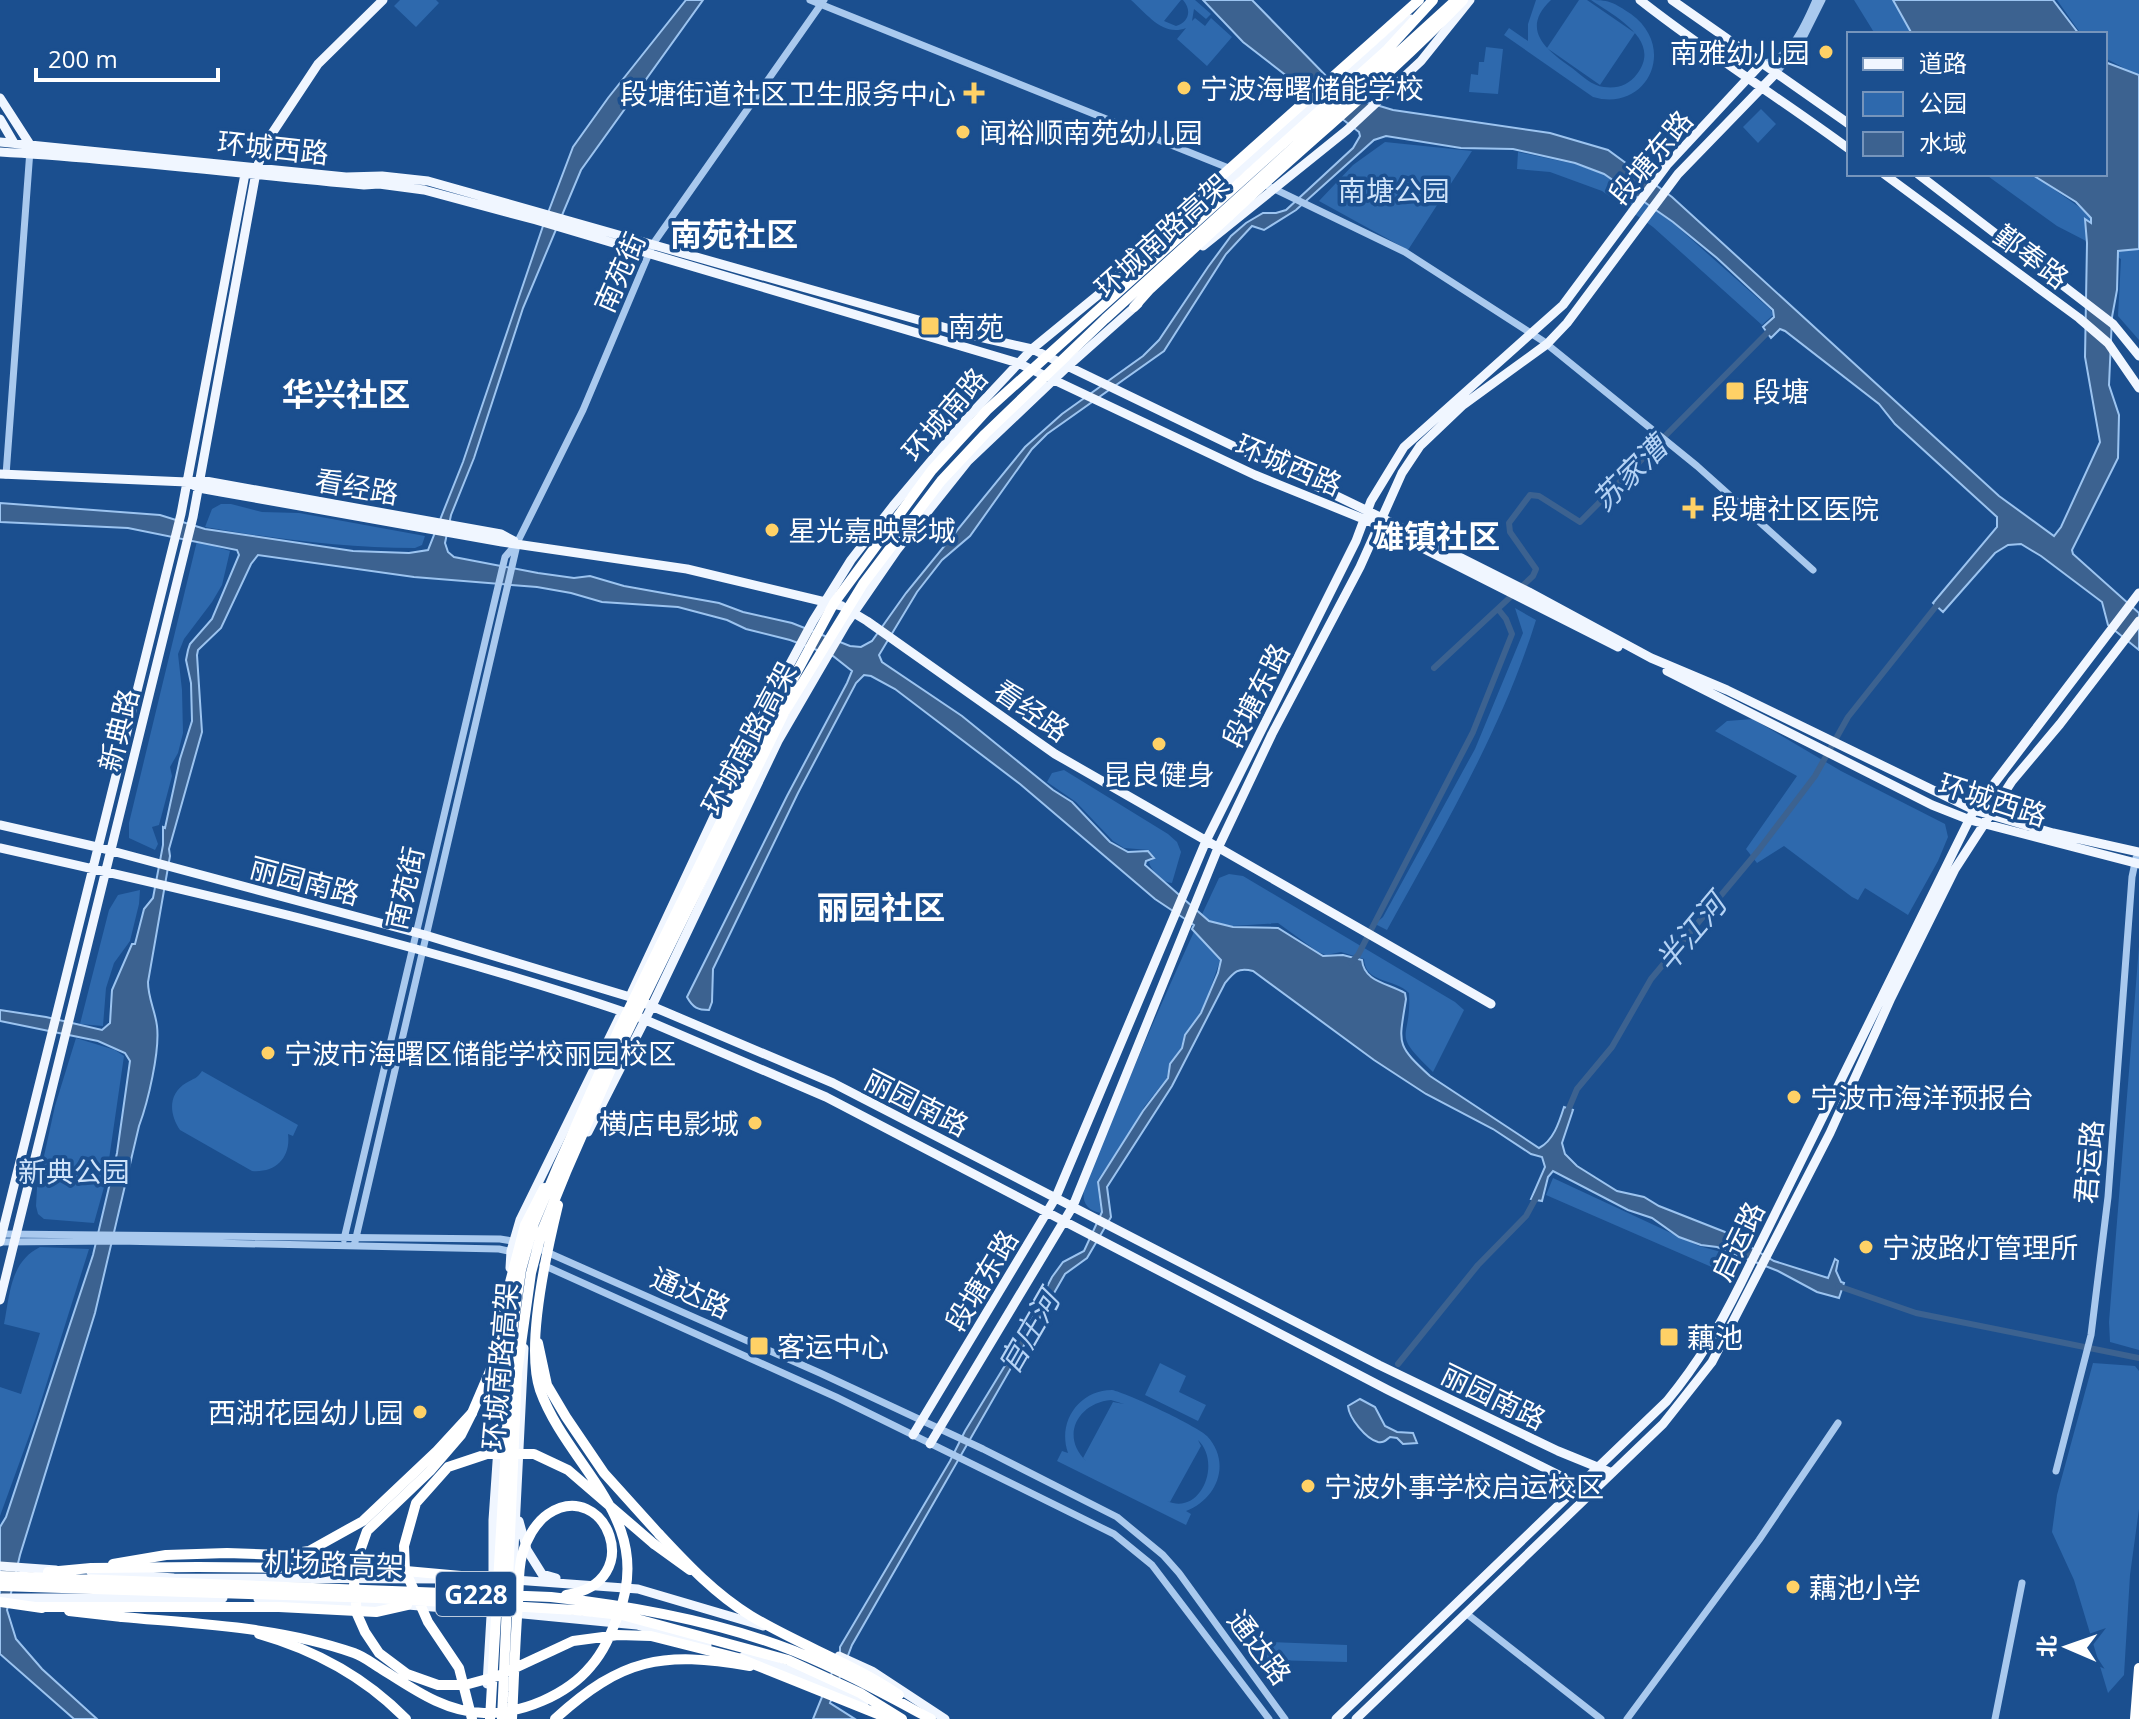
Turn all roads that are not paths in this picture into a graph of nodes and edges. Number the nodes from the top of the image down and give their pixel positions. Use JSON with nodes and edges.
{"nodes":[{"id":1,"x":383,"y":0,"type":"edge"},
{"id":2,"x":810,"y":0,"type":"edge"},
{"id":3,"x":1419,"y":0,"type":"edge"},
{"id":4,"x":1432,"y":0,"type":"edge"},
{"id":5,"x":1456,"y":0,"type":"edge"},
{"id":6,"x":1463,"y":0,"type":"edge"},
{"id":7,"x":1470,"y":0,"type":"edge"},
{"id":8,"x":1640,"y":0,"type":"edge"},
{"id":9,"x":1672,"y":0,"type":"edge"},
{"id":10,"x":1816,"y":0,"type":"edge"},
{"id":11,"x":1822,"y":0,"type":"edge"},
{"id":12,"x":822,"y":3,"type":"edge"},
{"id":13,"x":1762,"y":63,"type":"junction"},
{"id":14,"x":1776,"y":73,"type":"junction"},
{"id":15,"x":1749,"y":79,"type":"junction"},
{"id":16,"x":1762,"y":88,"type":"junction"},
{"id":17,"x":0,"y":98,"type":"edge"},
{"id":18,"x":0,"y":119,"type":"edge"},
{"id":19,"x":1847,"y":123,"type":"edge"},
{"id":20,"x":0,"y":142,"type":"edge"},
{"id":21,"x":14,"y":143,"type":"junction"},
{"id":22,"x":30,"y":148,"type":"junction"},
{"id":23,"x":1847,"y":148,"type":"edge"},
{"id":24,"x":0,"y":152,"type":"edge"},
{"id":25,"x":20,"y":153,"type":"junction"},
{"id":26,"x":30,"y":165,"type":"junction"},
{"id":27,"x":257,"y":171,"type":"junction"},
{"id":28,"x":1238,"y":173,"type":"junction"},
{"id":29,"x":245,"y":174,"type":"junction"},
{"id":30,"x":1887,"y":176,"type":"edge"},
{"id":31,"x":1921,"y":176,"type":"edge"},
{"id":32,"x":1277,"y":190,"type":"junction"},
{"id":33,"x":651,"y":248,"type":"junction"},
{"id":34,"x":1115,"y":281,"type":"junction"},
{"id":35,"x":1134,"y":307,"type":"junction"},
{"id":36,"x":1531,"y":333,"type":"junction"},
{"id":37,"x":1547,"y":344,"type":"junction"},
{"id":38,"x":1032,"y":349,"type":"junction"},
{"id":39,"x":2139,"y":356,"type":"edge"},
{"id":40,"x":1018,"y":363,"type":"junction"},
{"id":41,"x":1067,"y":367,"type":"junction"},
{"id":42,"x":1054,"y":380,"type":"junction"},
{"id":43,"x":2139,"y":387,"type":"edge"},
{"id":44,"x":3,"y":474,"type":"edge"},
{"id":45,"x":187,"y":482,"type":"junction"},
{"id":46,"x":200,"y":484,"type":"junction"},
{"id":47,"x":1391,"y":496,"type":"junction"},
{"id":48,"x":1364,"y":515,"type":"junction"},
{"id":49,"x":1378,"y":521,"type":"junction"},
{"id":50,"x":1398,"y":526,"type":"junction"},
{"id":51,"x":517,"y":543,"type":"junction"},
{"id":52,"x":509,"y":560,"type":"junction"},
{"id":53,"x":1813,"y":570,"type":"dead end"},
{"id":54,"x":1501,"y":583,"type":"junction"},
{"id":55,"x":2139,"y":593,"type":"edge"},
{"id":56,"x":825,"y":601,"type":"junction"},
{"id":57,"x":855,"y":613,"type":"junction"},
{"id":58,"x":2139,"y":621,"type":"edge"},
{"id":59,"x":1819,"y":741,"type":"junction"},
{"id":60,"x":1974,"y":810,"type":"junction"},
{"id":61,"x":1986,"y":818,"type":"junction"},
{"id":62,"x":1970,"y":820,"type":"junction"},
{"id":63,"x":0,"y":825,"type":"edge"},
{"id":64,"x":1206,"y":841,"type":"junction"},
{"id":65,"x":97,"y":847,"type":"junction"},
{"id":66,"x":0,"y":848,"type":"edge"},
{"id":67,"x":1218,"y":848,"type":"junction"},
{"id":68,"x":111,"y":851,"type":"junction"},
{"id":69,"x":2138,"y":852,"type":"edge"},
{"id":70,"x":2137,"y":864,"type":"edge"},
{"id":71,"x":92,"y":868,"type":"junction"},
{"id":72,"x":106,"y":871,"type":"junction"},
{"id":73,"x":421,"y":934,"type":"junction"},
{"id":74,"x":417,"y":951,"type":"junction"},
{"id":75,"x":630,"y":997,"type":"junction"},
{"id":76,"x":1491,"y":1004,"type":"dead end"},
{"id":77,"x":651,"y":1008,"type":"junction"},
{"id":78,"x":623,"y":1012,"type":"junction"},
{"id":79,"x":643,"y":1019,"type":"junction"},
{"id":80,"x":562,"y":1169,"type":"junction"},
{"id":81,"x":1056,"y":1197,"type":"junction"},
{"id":82,"x":1073,"y":1206,"type":"junction"},
{"id":83,"x":1047,"y":1213,"type":"junction"},
{"id":84,"x":1063,"y":1222,"type":"junction"},
{"id":85,"x":16,"y":1238,"type":"junction"},
{"id":86,"x":1,"y":1239,"type":"edge"},
{"id":87,"x":343,"y":1242,"type":"junction"},
{"id":88,"x":355,"y":1243,"type":"junction"},
{"id":89,"x":513,"y":1246,"type":"junction"},
{"id":90,"x":542,"y":1248,"type":"junction"},
{"id":91,"x":538,"y":1263,"type":"junction"},
{"id":92,"x":0,"y":1300,"type":"edge"},
{"id":93,"x":536,"y":1332,"type":"junction"},
{"id":94,"x":472,"y":1413,"type":"junction"},
{"id":95,"x":922,"y":1420,"type":"junction"},
{"id":96,"x":1838,"y":1423,"type":"dead end"},
{"id":97,"x":940,"y":1428,"type":"junction"},
{"id":98,"x":913,"y":1435,"type":"junction"},
{"id":99,"x":931,"y":1444,"type":"junction"},
{"id":100,"x":1597,"y":1467,"type":"junction"},
{"id":101,"x":2056,"y":1471,"type":"dead end"},
{"id":102,"x":1612,"y":1473,"type":"junction"},
{"id":103,"x":1578,"y":1485,"type":"junction"},
{"id":104,"x":1591,"y":1491,"type":"junction"},
{"id":105,"x":516,"y":1511,"type":"junction"},
{"id":106,"x":91,"y":1568,"type":"junction"},
{"id":107,"x":2,"y":1571,"type":"edge"},
{"id":108,"x":494,"y":1579,"type":"junction"},
{"id":109,"x":701,"y":1579,"type":"junction"},
{"id":110,"x":513,"y":1580,"type":"junction"},
{"id":111,"x":2022,"y":1583,"type":"dead end"},
{"id":112,"x":583,"y":1584,"type":"junction"},
{"id":113,"x":0,"y":1586,"type":"edge"},
{"id":114,"x":551,"y":1597,"type":"junction"},
{"id":115,"x":1,"y":1600,"type":"edge"},
{"id":116,"x":407,"y":1605,"type":"junction"},
{"id":117,"x":36,"y":1607,"type":"junction"},
{"id":118,"x":491,"y":1611,"type":"junction"},
{"id":119,"x":510,"y":1613,"type":"junction"},
{"id":120,"x":1467,"y":1614,"type":"junction"},
{"id":121,"x":238,"y":1628,"type":"junction"},
{"id":122,"x":762,"y":1668,"type":"junction"},
{"id":123,"x":2139,"y":1668,"type":"edge"},
{"id":124,"x":406,"y":1719,"type":"edge"},
{"id":125,"x":472,"y":1719,"type":"edge"},
{"id":126,"x":488,"y":1719,"type":"edge"},
{"id":127,"x":504,"y":1719,"type":"edge"},
{"id":128,"x":512,"y":1719,"type":"edge"},
{"id":129,"x":555,"y":1719,"type":"edge"},
{"id":130,"x":888,"y":1719,"type":"edge"},
{"id":131,"x":902,"y":1719,"type":"edge"},
{"id":132,"x":932,"y":1719,"type":"edge"},
{"id":133,"x":945,"y":1719,"type":"edge"},
{"id":134,"x":1269,"y":1719,"type":"edge"},
{"id":135,"x":1285,"y":1719,"type":"edge"},
{"id":136,"x":1336,"y":1719,"type":"edge"},
{"id":137,"x":1356,"y":1719,"type":"edge"},
{"id":138,"x":1601,"y":1719,"type":"edge"},
{"id":139,"x":1627,"y":1719,"type":"edge"},
{"id":140,"x":1995,"y":1719,"type":"edge"},
{"id":141,"x":2135,"y":1719,"type":"edge"}],
"edges":[{"from":1,"to":27,"type":"main road","name":"新典路"},
{"from":2,"to":12,"type":"street"},
{"from":3,"to":34,"type":"highway","bridge":true},
{"from":4,"to":28,"type":"main road","name":"环城南路"},
{"from":4,"to":80,"type":"highway","name":"环城南路高架","bridge":true},
{"from":5,"to":80,"type":"highway","name":"环城南路高架","bridge":true},
{"from":6,"to":35,"type":"highway","bridge":true},
{"from":7,"to":32,"type":"main road","name":"环城南路"},
{"from":8,"to":15,"type":"main road"},
{"from":9,"to":13,"type":"main road"},
{"from":10,"to":13,"type":"street"},
{"from":11,"to":14,"type":"street"},
{"from":12,"to":28,"type":"street"},
{"from":12,"to":33,"type":"street","name":"南苑街"},
{"from":13,"to":14,"type":"main road"},
{"from":13,"to":15,"type":"main road","name":"段塘东路"},
{"from":14,"to":16,"type":"main road","name":"段塘东路"},
{"from":14,"to":19,"type":"main road"},
{"from":15,"to":16,"type":"main road"},
{"from":15,"to":36,"type":"main road","name":"段塘东路"},
{"from":16,"to":23,"type":"main road"},
{"from":16,"to":37,"type":"main road","name":"段塘东路"},
{"from":17,"to":22,"type":"main road"},
{"from":18,"to":21,"type":"main road"},
{"from":20,"to":21,"type":"main road","name":"环城西路"},
{"from":21,"to":22,"type":"main road","name":"环城西路"},
{"from":21,"to":25,"type":"street"},
{"from":22,"to":25,"type":"main road","name":"环城西路"},
{"from":22,"to":26,"type":"street"},
{"from":22,"to":27,"type":"main road","name":"环城西路"},
{"from":22,"to":29,"type":"main road","name":"环城西路"},
{"from":24,"to":25,"type":"main road","name":"环城西路"},
{"from":25,"to":26,"type":"street"},
{"from":26,"to":44,"type":"street"},
{"from":27,"to":29,"type":"main road"},
{"from":27,"to":33,"type":"main road","name":"环城西路"},
{"from":27,"to":46,"type":"main road","name":"新典路"},
{"from":28,"to":32,"type":"street"},
{"from":28,"to":34,"type":"main road","name":"环城南路"},
{"from":29,"to":45,"type":"main road","name":"新典路"},
{"from":30,"to":43,"type":"main road","name":"鄞奉路"},
{"from":31,"to":39,"type":"main road","name":"鄞奉路"},
{"from":32,"to":35,"type":"main road","name":"环城南路"},
{"from":32,"to":36,"type":"street"},
{"from":33,"to":38,"type":"main road"},
{"from":33,"to":40,"type":"main road"},
{"from":33,"to":51,"type":"street","name":"南苑街"},
{"from":34,"to":38,"type":"main road","name":"环城南路"},
{"from":35,"to":41,"type":"main road","name":"环城南路"},
{"from":36,"to":37,"type":"street"},
{"from":36,"to":48,"type":"main road","name":"段塘东路"},
{"from":37,"to":47,"type":"main road","name":"段塘东路"},
{"from":37,"to":53,"type":"street"},
{"from":38,"to":40,"type":"main road","name":"环城南路"},
{"from":38,"to":41,"type":"main road"},
{"from":40,"to":42,"type":"main road"},
{"from":40,"to":56,"type":"main road","name":"环城南路"},
{"from":41,"to":42,"type":"main road","name":"环城南路"},
{"from":41,"to":48,"type":"main road","name":"环城西路"},
{"from":42,"to":48,"type":"main road","name":"环城西路"},
{"from":42,"to":57,"type":"main road","name":"环城南路"},
{"from":44,"to":45,"type":"main road","name":"看经路"},
{"from":45,"to":46,"type":"main road","name":"看经路"},
{"from":45,"to":65,"type":"main road","name":"新典路"},
{"from":46,"to":51,"type":"main road","name":"看经路"},
{"from":46,"to":68,"type":"main road","name":"新典路"},
{"from":47,"to":49,"type":"main road","name":"段塘东路"},
{"from":47,"to":50,"type":"main road"},
{"from":48,"to":49,"type":"main road","name":"环城西路"},
{"from":48,"to":64,"type":"main road","name":"段塘东路"},
{"from":49,"to":50,"type":"main road","name":"环城西路"},
{"from":49,"to":54,"type":"main road","name":"环城西路"},
{"from":49,"to":67,"type":"main road","name":"段塘东路"},
{"from":50,"to":54,"type":"main road","name":"环城西路"},
{"from":51,"to":52,"type":"street","name":"南苑街"},
{"from":51,"to":56,"type":"main road","name":"看经路"},
{"from":52,"to":73,"type":"street","name":"南苑街"},
{"from":52,"to":73,"type":"street","name":"南苑街"},
{"from":54,"to":59,"type":"main road"},
{"from":55,"to":60,"type":"main road"},
{"from":56,"to":57,"type":"main road","name":"看经路"},
{"from":56,"to":75,"type":"main road","name":"环城南路"},
{"from":57,"to":64,"type":"main road","name":"看经路"},
{"from":57,"to":77,"type":"main road","name":"环城南路"},
{"from":58,"to":61,"type":"main road"},
{"from":59,"to":60,"type":"main road"},
{"from":59,"to":62,"type":"main road","name":"环城西路"},
{"from":60,"to":61,"type":"main road"},
{"from":60,"to":62,"type":"main road","name":"启运路"},
{"from":61,"to":62,"type":"main road","name":"环城西路"},
{"from":61,"to":69,"type":"main road","name":"环城西路"},
{"from":61,"to":70,"type":"main road","name":"环城西路"},
{"from":61,"to":102,"type":"main road","name":"启运路"},
{"from":62,"to":100,"type":"main road","name":"启运路"},
{"from":63,"to":65,"type":"main road"},
{"from":64,"to":67,"type":"main road","name":"看经路"},
{"from":64,"to":81,"type":"main road","name":"段塘东路"},
{"from":65,"to":68,"type":"main road"},
{"from":65,"to":71,"type":"main road","name":"新典路"},
{"from":66,"to":71,"type":"main road"},
{"from":67,"to":76,"type":"main road","name":"看经路"},
{"from":67,"to":82,"type":"main road","name":"段塘东路"},
{"from":68,"to":72,"type":"main road","name":"新典路"},
{"from":68,"to":73,"type":"main road","name":"丽园南路"},
{"from":69,"to":70,"type":"street","name":"君运路"},
{"from":70,"to":101,"type":"street","name":"君运路"},
{"from":71,"to":72,"type":"main road"},
{"from":71,"to":86,"type":"main road","name":"新典路"},
{"from":72,"to":74,"type":"main road","name":"丽园南路"},
{"from":72,"to":85,"type":"main road","name":"新典路"},
{"from":73,"to":74,"type":"street","name":"南苑街"},
{"from":73,"to":75,"type":"main road","name":"丽园南路"},
{"from":74,"to":78,"type":"main road","name":"丽园南路"},
{"from":74,"to":87,"type":"street","name":"南苑街"},
{"from":74,"to":88,"type":"street","name":"南苑街"},
{"from":75,"to":77,"type":"main road","name":"丽园南路"},
{"from":75,"to":78,"type":"main road","name":"环城南路"},
{"from":77,"to":79,"type":"main road","name":"环城南路"},
{"from":77,"to":81,"type":"main road","name":"丽园南路"},
{"from":78,"to":79,"type":"main road","name":"丽园南路"},
{"from":78,"to":89,"type":"main road","name":"环城南路"},
{"from":79,"to":83,"type":"main road","name":"丽园南路"},
{"from":79,"to":90,"type":"main road","name":"环城南路"},
{"from":80,"to":93,"type":"highway","bridge":true},
{"from":80,"to":94,"type":"highway","bridge":true},
{"from":80,"to":126,"type":"highway","name":"环城南路高架","bridge":true},
{"from":80,"to":127,"type":"highway","name":"环城南路高架","bridge":true},
{"from":81,"to":82,"type":"main road","name":"丽园南路"},
{"from":81,"to":83,"type":"main road","name":"段塘东路"},
{"from":82,"to":84,"type":"main road","name":"段塘东路"},
{"from":82,"to":100,"type":"main road","name":"丽园南路"},
{"from":83,"to":84,"type":"main road","name":"丽园南路"},
{"from":83,"to":95,"type":"main road","name":"段塘东路"},
{"from":84,"to":97,"type":"main road","name":"段塘东路"},
{"from":84,"to":103,"type":"main road","name":"丽园南路"},
{"from":85,"to":86,"type":"street","name":"通达路"},
{"from":85,"to":87,"type":"street","name":"通达路"},
{"from":85,"to":92,"type":"main road","name":"新典路"},
{"from":87,"to":88,"type":"street","name":"通达路"},
{"from":88,"to":89,"type":"street","name":"通达路"},
{"from":89,"to":90,"type":"street","name":"通达路"},
{"from":89,"to":91,"type":"street","name":"通达路"},
{"from":89,"to":108,"type":"main road","name":"环城南路"},
{"from":90,"to":91,"type":"main road","name":"环城南路"},
{"from":90,"to":95,"type":"street","name":"通达路"},
{"from":91,"to":98,"type":"street","name":"通达路"},
{"from":91,"to":105,"type":"main road","name":"环城南路"},
{"from":93,"to":109,"type":"highway","bridge":true},
{"from":93,"to":121,"type":"highway","bridge":true},
{"from":94,"to":106,"type":"highway","bridge":true},
{"from":94,"to":122,"type":"highway","bridge":true},
{"from":95,"to":97,"type":"street","name":"通达路"},
{"from":95,"to":98,"type":"main road","name":"段塘东路"},
{"from":96,"to":139,"type":"street"},
{"from":97,"to":99,"type":"main road","name":"段塘东路"},
{"from":97,"to":135,"type":"street","name":"通达路"},
{"from":98,"to":99,"type":"street","name":"通达路"},
{"from":99,"to":134,"type":"street","name":"通达路"},
{"from":100,"to":102,"type":"main road","name":"丽园南路"},
{"from":100,"to":103,"type":"main road","name":"启运路"},
{"from":102,"to":104,"type":"main road","name":"启运路"},
{"from":103,"to":104,"type":"main road","name":"丽园南路"},
{"from":103,"to":136,"type":"main road","name":"启运路"},
{"from":104,"to":120,"type":"main road","name":"启运路"},
{"from":105,"to":110,"type":"main road","name":"环城南路"},
{"from":105,"to":112,"type":"main road"},
{"from":106,"to":107,"type":"highway","bridge":true},
{"from":106,"to":108,"type":"highway","bridge":true},
{"from":107,"to":108,"type":"main road"},
{"from":107,"to":114,"type":"highway","name":"机场路高架","number":"G228","bridge":true},
{"from":108,"to":110,"type":"main road"},
{"from":108,"to":118,"type":"main road","name":"环城南路"},
{"from":109,"to":125,"type":"highway","bridge":true},
{"from":109,"to":132,"type":"highway","bridge":true},
{"from":110,"to":112,"type":"main road"},
{"from":110,"to":119,"type":"main road","name":"环城南路"},
{"from":111,"to":140,"type":"street"},
{"from":112,"to":133,"type":"main road","bridge":true},
{"from":113,"to":131,"type":"highway","name":"机场路高架","number":"G228","bridge":true},
{"from":114,"to":128,"type":"highway","bridge":true},
{"from":114,"to":132,"type":"highway","name":"机场路高架","number":"G228","bridge":true},
{"from":115,"to":116,"type":"main road"},
{"from":115,"to":117,"type":"highway"},
{"from":116,"to":117,"type":"highway"},
{"from":116,"to":118,"type":"main road"},
{"from":117,"to":121,"type":"highway","bridge":true},
{"from":118,"to":119,"type":"main road"},
{"from":118,"to":126,"type":"main road","name":"环城南路"},
{"from":119,"to":127,"type":"main road","name":"环城南路"},
{"from":119,"to":130,"type":"main road","bridge":true},
{"from":120,"to":137,"type":"main road","name":"启运路"},
{"from":120,"to":138,"type":"street"},
{"from":121,"to":124,"type":"highway","bridge":true},
{"from":122,"to":129,"type":"highway","bridge":true},
{"from":122,"to":130,"type":"highway","bridge":true},
{"from":123,"to":141,"type":"highway"}]}
